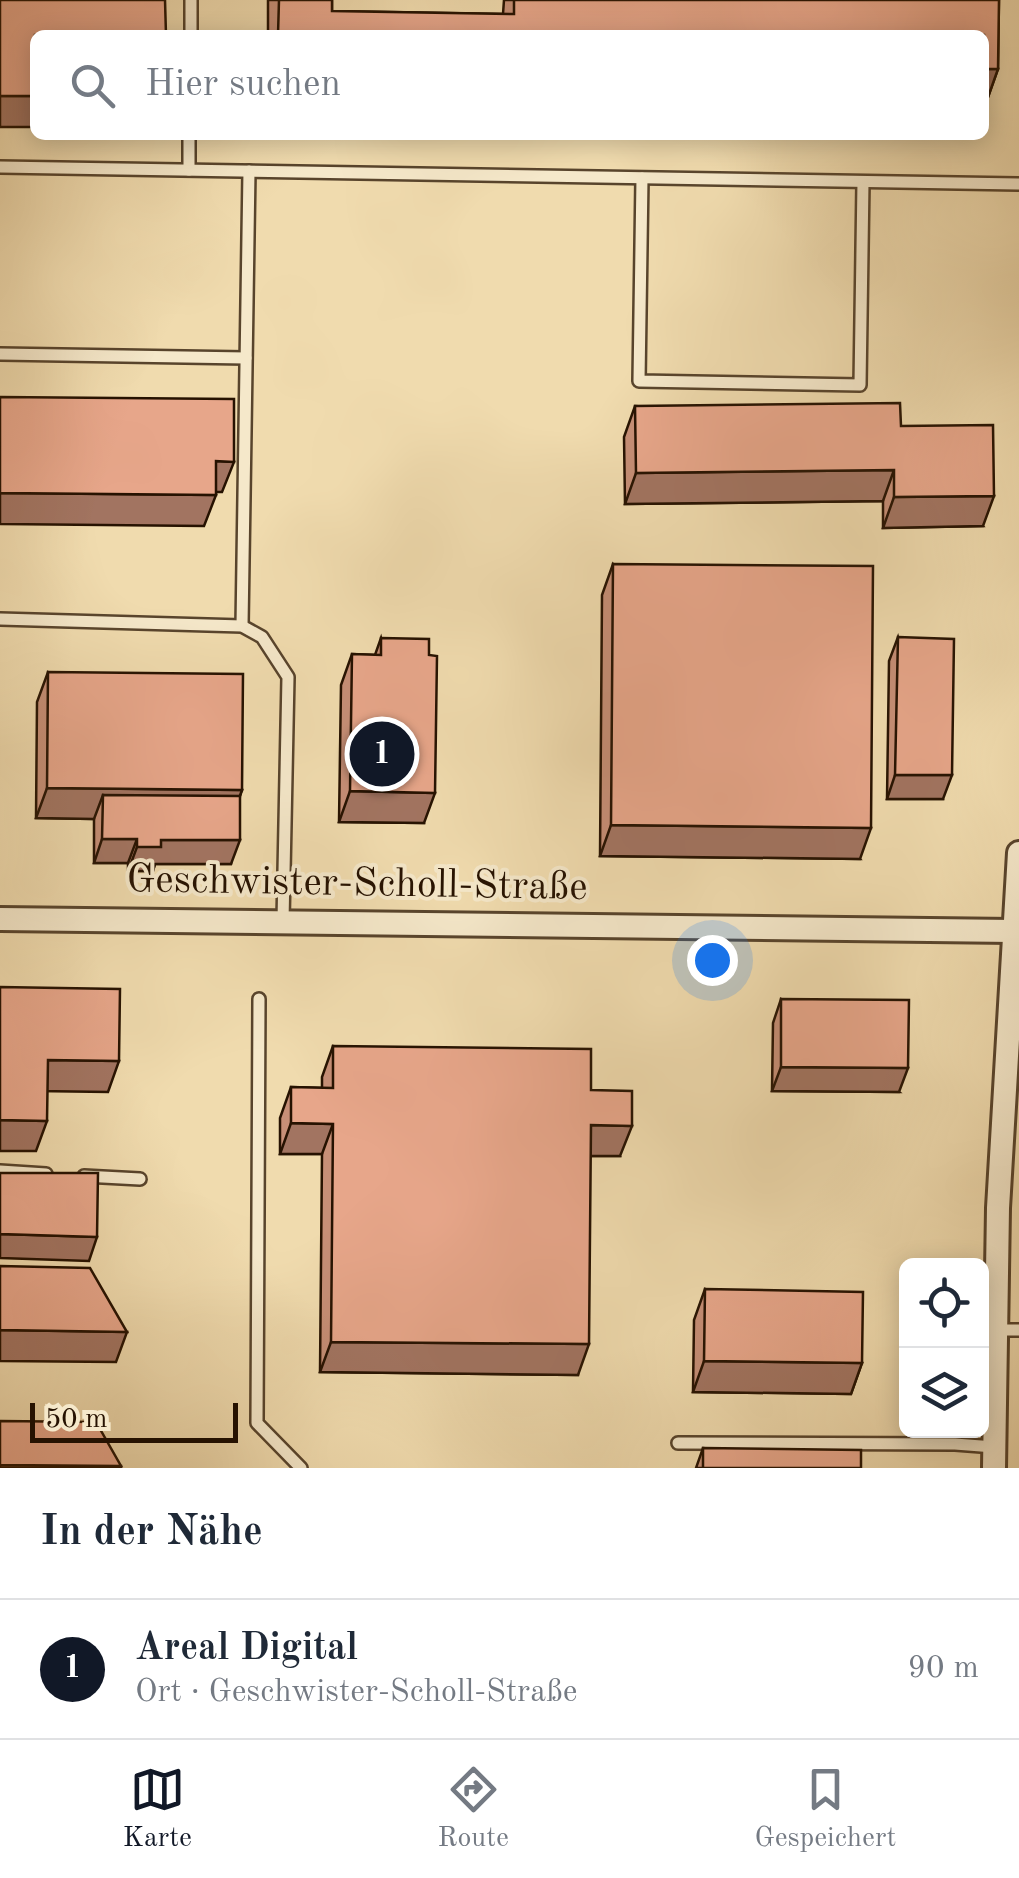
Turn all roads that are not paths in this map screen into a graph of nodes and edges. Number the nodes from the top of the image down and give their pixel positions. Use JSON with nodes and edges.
{"nodes":[{"id":1,"x":191,"y":0,"type":"edge"},
{"id":2,"x":191,"y":30,"type":"edge"},
{"id":3,"x":189,"y":140,"type":"edge"},
{"id":4,"x":0,"y":167,"type":"edge"},
{"id":5,"x":189,"y":170,"type":"junction"},
{"id":6,"x":249,"y":172,"type":"junction"},
{"id":7,"x":642,"y":178,"type":"junction"},
{"id":8,"x":863,"y":182,"type":"junction"},
{"id":9,"x":1019,"y":184,"type":"edge"},
{"id":10,"x":0,"y":354,"type":"edge"},
{"id":11,"x":246,"y":358,"type":"junction"},
{"id":12,"x":0,"y":619,"type":"edge"},
{"id":13,"x":242,"y":626,"type":"junction"},
{"id":14,"x":1019,"y":853,"type":"edge"},
{"id":15,"x":0,"y":919,"type":"edge"},
{"id":16,"x":283,"y":921,"type":"junction"},
{"id":17,"x":1013,"y":931,"type":"junction"},
{"id":18,"x":260,"y":999,"type":"dead end"},
{"id":19,"x":0,"y":1171,"type":"edge"},
{"id":20,"x":60,"y":1174,"type":"edge"},
{"id":21,"x":80,"y":1176,"type":"edge"},
{"id":22,"x":140,"y":1179,"type":"dead end"},
{"id":23,"x":1008,"y":1330,"type":"edge"},
{"id":24,"x":678,"y":1443,"type":"dead end"},
{"id":25,"x":994,"y":1458,"type":"edge"},
{"id":26,"x":301,"y":1468,"type":"edge"}],
"edges":[{"from":1,"to":2,"type":"lane"},
{"from":3,"to":5,"type":"lane"},
{"from":4,"to":5,"type":"lane"},
{"from":5,"to":6,"type":"lane"},
{"from":6,"to":7,"type":"lane"},
{"from":6,"to":11,"type":"lane"},
{"from":7,"to":8,"type":"lane"},
{"from":7,"to":8,"type":"lane"},
{"from":8,"to":9,"type":"lane"},
{"from":10,"to":11,"type":"lane"},
{"from":11,"to":13,"type":"lane"},
{"from":12,"to":13,"type":"lane"},
{"from":13,"to":16,"type":"lane"},
{"from":14,"to":17,"type":"street"},
{"from":15,"to":16,"type":"street","name":"Geschwister-Scholl-Straße"},
{"from":16,"to":17,"type":"street","name":"Geschwister-Scholl-Straße"},
{"from":17,"to":23,"type":"street"},
{"from":18,"to":26,"type":"lane"},
{"from":19,"to":20,"type":"lane"},
{"from":21,"to":22,"type":"lane"},
{"from":23,"to":25,"type":"street"},
{"from":24,"to":25,"type":"lane"}]}
